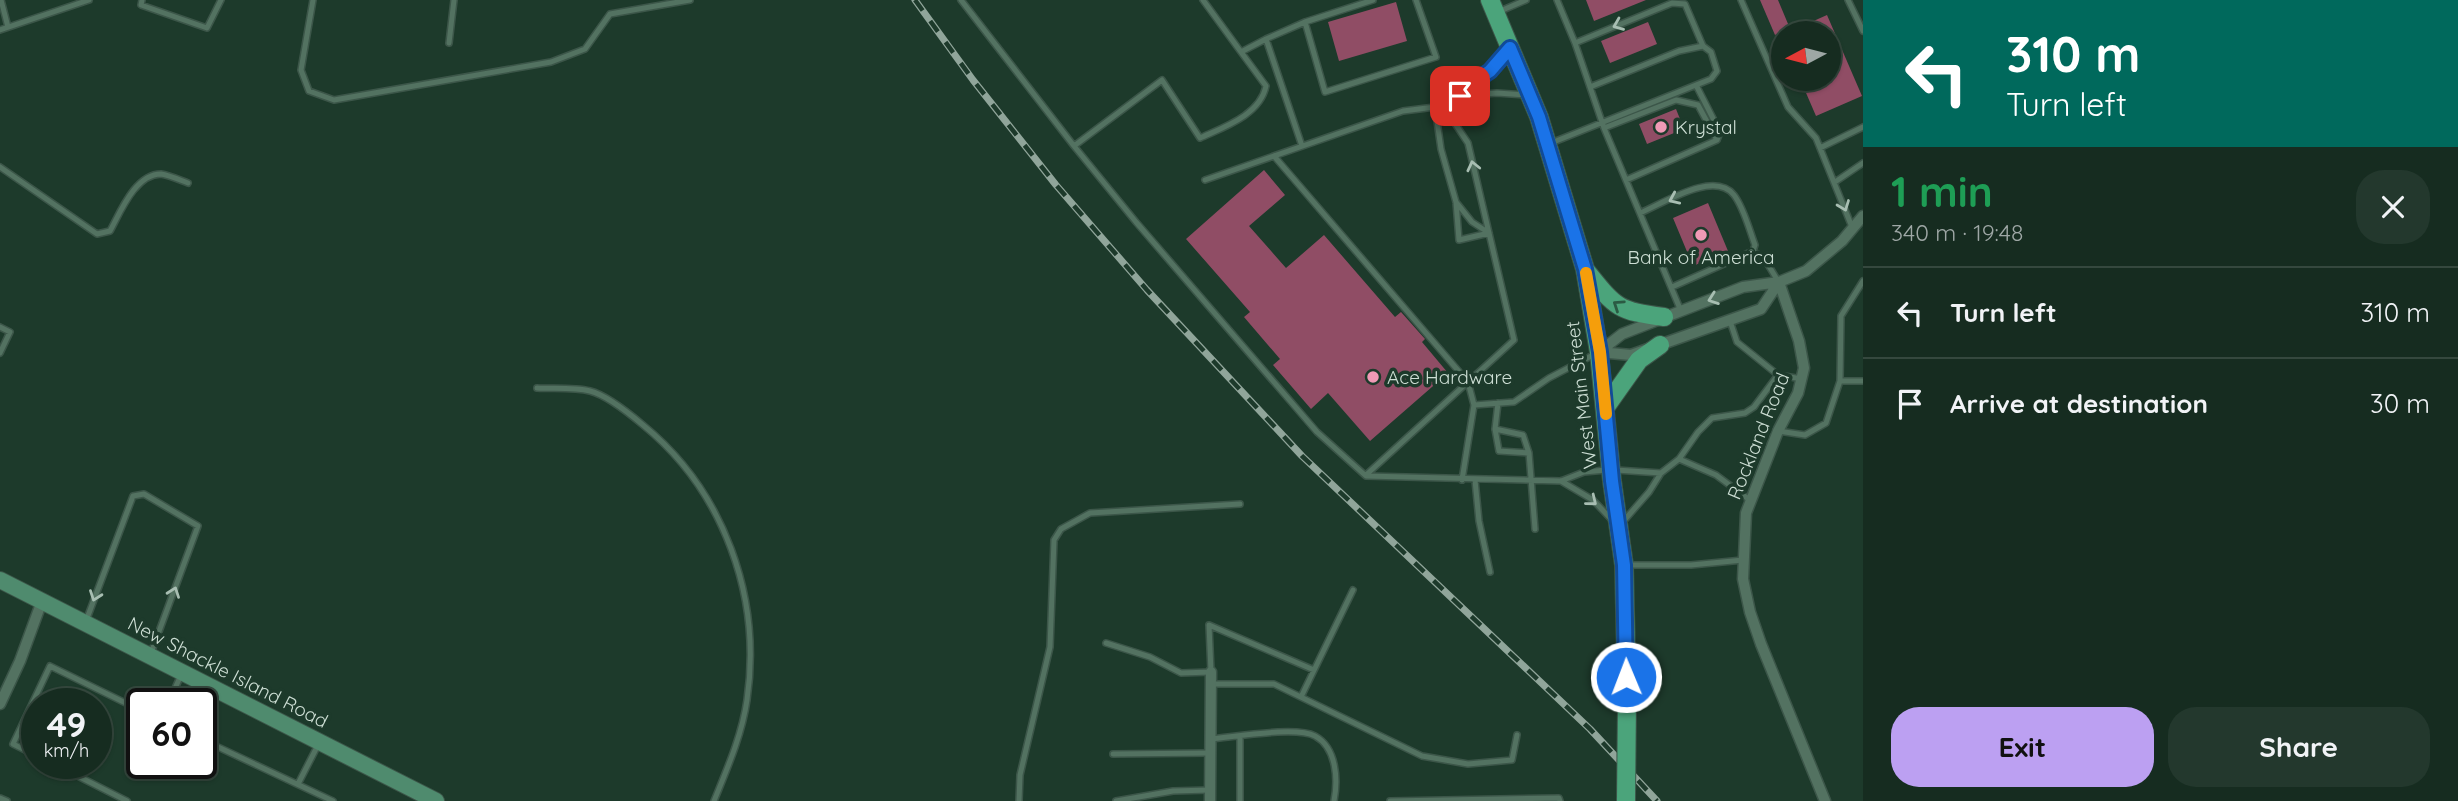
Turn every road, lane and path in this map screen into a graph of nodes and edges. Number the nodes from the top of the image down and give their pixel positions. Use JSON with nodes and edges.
{"nodes":[{"id":1,"x":1,"y":0,"type":"edge"},
{"id":2,"x":89,"y":0,"type":"edge"},
{"id":3,"x":142,"y":0,"type":"edge"},
{"id":4,"x":221,"y":0,"type":"edge"},
{"id":5,"x":313,"y":0,"type":"edge"},
{"id":6,"x":454,"y":0,"type":"edge"},
{"id":7,"x":690,"y":0,"type":"edge"},
{"id":8,"x":961,"y":0,"type":"edge"},
{"id":9,"x":1203,"y":0,"type":"edge"},
{"id":10,"x":1373,"y":0,"type":"edge"},
{"id":11,"x":1416,"y":0,"type":"edge"},
{"id":12,"x":1526,"y":0,"type":"edge"},
{"id":13,"x":1557,"y":0,"type":"edge"},
{"id":14,"x":1741,"y":0,"type":"edge"},
{"id":15,"x":1848,"y":0,"type":"edge"},
{"id":16,"x":1492,"y":6,"type":"edge"},
{"id":17,"x":1305,"y":22,"type":"junction"},
{"id":18,"x":8,"y":27,"type":"junction"},
{"id":19,"x":0,"y":30,"type":"edge"},
{"id":20,"x":1863,"y":31,"type":"edge"},
{"id":21,"x":1266,"y":39,"type":"junction"},
{"id":22,"x":449,"y":43,"type":"dead end"},
{"id":23,"x":1575,"y":43,"type":"junction"},
{"id":24,"x":1703,"y":46,"type":"junction"},
{"id":25,"x":1510,"y":48,"type":"junction"},
{"id":26,"x":1241,"y":52,"type":"junction"},
{"id":27,"x":1696,"y":85,"type":"junction"},
{"id":28,"x":1590,"y":87,"type":"junction"},
{"id":29,"x":1530,"y":95,"type":"junction"},
{"id":30,"x":1460,"y":96,"type":"junction"},
{"id":31,"x":1435,"y":107,"type":"junction"},
{"id":32,"x":1603,"y":125,"type":"junction"},
{"id":33,"x":1863,"y":127,"type":"edge"},
{"id":34,"x":1717,"y":140,"type":"junction"},
{"id":35,"x":1548,"y":145,"type":"junction"},
{"id":36,"x":1074,"y":146,"type":"junction"},
{"id":37,"x":1302,"y":146,"type":"junction"},
{"id":38,"x":1820,"y":148,"type":"junction"},
{"id":39,"x":1274,"y":156,"type":"junction"},
{"id":40,"x":1863,"y":163,"type":"edge"},
{"id":41,"x":0,"y":167,"type":"edge"},
{"id":42,"x":1205,"y":180,"type":"dead end"},
{"id":43,"x":1626,"y":180,"type":"junction"},
{"id":44,"x":1835,"y":182,"type":"junction"},
{"id":45,"x":188,"y":183,"type":"dead end"},
{"id":46,"x":1456,"y":202,"type":"junction"},
{"id":47,"x":1640,"y":214,"type":"junction"},
{"id":48,"x":1863,"y":216,"type":"edge"},
{"id":49,"x":1853,"y":230,"type":"junction"},
{"id":50,"x":1489,"y":233,"type":"junction"},
{"id":51,"x":1754,"y":251,"type":"junction"},
{"id":52,"x":1585,"y":269,"type":"junction"},
{"id":53,"x":1863,"y":281,"type":"edge"},
{"id":54,"x":1779,"y":282,"type":"junction"},
{"id":55,"x":1672,"y":287,"type":"junction"},
{"id":56,"x":1672,"y":314,"type":"junction"},
{"id":57,"x":1730,"y":321,"type":"junction"},
{"id":58,"x":0,"y":327,"type":"edge"},
{"id":59,"x":1660,"y":345,"type":"junction"},
{"id":60,"x":1600,"y":352,"type":"junction"},
{"id":61,"x":0,"y":353,"type":"edge"},
{"id":62,"x":1778,"y":375,"type":"junction"},
{"id":63,"x":1802,"y":379,"type":"junction"},
{"id":64,"x":1840,"y":381,"type":"junction"},
{"id":65,"x":1863,"y":381,"type":"edge"},
{"id":66,"x":1468,"y":382,"type":"junction"},
{"id":67,"x":537,"y":388,"type":"dead end"},
{"id":68,"x":1497,"y":403,"type":"junction"},
{"id":69,"x":1474,"y":405,"type":"junction"},
{"id":70,"x":1605,"y":408,"type":"junction"},
{"id":71,"x":1495,"y":429,"type":"junction"},
{"id":72,"x":1778,"y":431,"type":"junction"},
{"id":73,"x":1529,"y":453,"type":"junction"},
{"id":74,"x":1679,"y":459,"type":"junction"},
{"id":75,"x":1611,"y":469,"type":"junction"},
{"id":76,"x":1661,"y":473,"type":"junction"},
{"id":77,"x":1366,"y":476,"type":"junction"},
{"id":78,"x":1462,"y":480,"type":"junction"},
{"id":79,"x":1475,"y":480,"type":"junction"},
{"id":80,"x":1530,"y":480,"type":"junction"},
{"id":81,"x":1561,"y":481,"type":"junction"},
{"id":82,"x":1751,"y":501,"type":"junction"},
{"id":83,"x":1240,"y":504,"type":"dead end"},
{"id":84,"x":1619,"y":527,"type":"junction"},
{"id":85,"x":1535,"y":529,"type":"dead end"},
{"id":86,"x":1744,"y":560,"type":"junction"},
{"id":87,"x":1624,"y":565,"type":"junction"},
{"id":88,"x":1490,"y":572,"type":"dead end"},
{"id":89,"x":0,"y":580,"type":"edge"},
{"id":90,"x":1353,"y":590,"type":"dead end"},
{"id":91,"x":42,"y":601,"type":"junction"},
{"id":92,"x":85,"y":623,"type":"junction"},
{"id":93,"x":1106,"y":643,"type":"dead end"},
{"id":94,"x":150,"y":656,"type":"junction"},
{"id":95,"x":1314,"y":670,"type":"junction"},
{"id":96,"x":182,"y":672,"type":"junction"},
{"id":97,"x":1211,"y":672,"type":"junction"},
{"id":98,"x":1210,"y":684,"type":"junction"},
{"id":99,"x":40,"y":688,"type":"edge"},
{"id":100,"x":96,"y":688,"type":"edge"},
{"id":101,"x":175,"y":688,"type":"edge"},
{"id":102,"x":1301,"y":697,"type":"junction"},
{"id":103,"x":0,"y":704,"type":"edge"},
{"id":104,"x":21,"y":727,"type":"edge"},
{"id":105,"x":1517,"y":735,"type":"dead end"},
{"id":106,"x":1240,"y":737,"type":"junction"},
{"id":107,"x":1210,"y":738,"type":"junction"},
{"id":108,"x":320,"y":742,"type":"junction"},
{"id":109,"x":217,"y":746,"type":"edge"},
{"id":110,"x":21,"y":748,"type":"edge"},
{"id":111,"x":1210,"y":753,"type":"junction"},
{"id":112,"x":1112,"y":754,"type":"dead end"},
{"id":113,"x":84,"y":779,"type":"edge"},
{"id":114,"x":298,"y":784,"type":"junction"},
{"id":115,"x":1210,"y":795,"type":"edge"},
{"id":116,"x":0,"y":797,"type":"edge"},
{"id":117,"x":7,"y":801,"type":"edge"},
{"id":118,"x":127,"y":801,"type":"edge"},
{"id":119,"x":333,"y":801,"type":"edge"},
{"id":120,"x":436,"y":801,"type":"edge"},
{"id":121,"x":714,"y":801,"type":"edge"},
{"id":122,"x":1019,"y":801,"type":"edge"},
{"id":123,"x":1116,"y":801,"type":"edge"},
{"id":124,"x":1240,"y":801,"type":"edge"},
{"id":125,"x":1334,"y":801,"type":"edge"},
{"id":126,"x":1390,"y":801,"type":"edge"},
{"id":127,"x":1560,"y":801,"type":"edge"},
{"id":128,"x":1626,"y":801,"type":"edge"},
{"id":129,"x":1825,"y":801,"type":"edge"}],
"edges":[{"from":1,"to":18,"type":"lane"},
{"from":2,"to":18,"type":"lane"},
{"from":3,"to":4,"type":"lane"},
{"from":5,"to":7,"type":"lane"},
{"from":6,"to":22,"type":"lane"},
{"from":8,"to":36,"type":"lane"},
{"from":9,"to":26,"type":"lane"},
{"from":10,"to":17,"type":"lane"},
{"from":11,"to":17,"type":"lane"},
{"from":12,"to":16,"type":"lane"},
{"from":13,"to":23,"type":"lane"},
{"from":14,"to":38,"type":"lane"},
{"from":15,"to":20,"type":"lane"},
{"from":16,"to":25,"type":"main road","name":"West Main Street"},
{"from":17,"to":21,"type":"lane"},
{"from":18,"to":19,"type":"lane"},
{"from":21,"to":26,"type":"lane"},
{"from":21,"to":37,"type":"lane"},
{"from":24,"to":23,"type":"lane","one_way":true},
{"from":23,"to":28,"type":"lane"},
{"from":24,"to":27,"type":"lane"},
{"from":24,"to":28,"type":"lane"},
{"from":25,"to":29,"type":"main road","name":"West Main Street"},
{"from":25,"to":30,"type":"lane"},
{"from":26,"to":36,"type":"lane"},
{"from":27,"to":32,"type":"lane"},
{"from":27,"to":34,"type":"lane"},
{"from":28,"to":32,"type":"lane"},
{"from":29,"to":30,"type":"lane"},
{"from":29,"to":35,"type":"main road","name":"West Main Street"},
{"from":30,"to":31,"type":"lane"},
{"from":31,"to":37,"type":"lane"},
{"from":31,"to":46,"type":"lane"},
{"from":50,"to":31,"type":"lane","one_way":true},
{"from":32,"to":34,"type":"lane"},
{"from":32,"to":35,"type":"lane"},
{"from":32,"to":43,"type":"lane"},
{"from":33,"to":38,"type":"lane"},
{"from":34,"to":43,"type":"lane"},
{"from":35,"to":52,"type":"main road","name":"West Main Street"},
{"from":36,"to":77,"type":"lane"},
{"from":37,"to":39,"type":"lane"},
{"from":38,"to":44,"type":"lane"},
{"from":39,"to":42,"type":"lane"},
{"from":39,"to":66,"type":"lane"},
{"from":40,"to":44,"type":"lane"},
{"from":41,"to":45,"type":"lane"},
{"from":43,"to":47,"type":"lane"},
{"from":44,"to":49,"type":"lane","one_way":true},
{"from":46,"to":50,"type":"lane"},
{"from":46,"to":50,"type":"lane"},
{"from":51,"to":47,"type":"lane","one_way":true},
{"from":47,"to":55,"type":"lane"},
{"from":48,"to":49,"type":"street"},
{"from":49,"to":54,"type":"street"},
{"from":50,"to":66,"type":"lane"},
{"from":51,"to":54,"type":"lane"},
{"from":51,"to":55,"type":"lane"},
{"from":56,"to":52,"type":"main road","one_way":true},
{"from":52,"to":60,"type":"main road","name":"West Main Street"},
{"from":53,"to":64,"type":"lane"},
{"from":54,"to":56,"type":"street","one_way":true},
{"from":54,"to":57,"type":"street"},
{"from":54,"to":63,"type":"street","name":"Rockland Road"},
{"from":55,"to":56,"type":"lane"},
{"from":56,"to":60,"type":"street"},
{"from":57,"to":59,"type":"street"},
{"from":57,"to":62,"type":"lane"},
{"from":58,"to":61,"type":"lane"},
{"from":59,"to":60,"type":"street"},
{"from":59,"to":70,"type":"main road"},
{"from":60,"to":68,"type":"lane"},
{"from":60,"to":70,"type":"main road","name":"West Main Street"},
{"from":62,"to":63,"type":"lane"},
{"from":62,"to":74,"type":"lane"},
{"from":63,"to":72,"type":"street","name":"Rockland Road"},
{"from":64,"to":65,"type":"lane"},
{"from":64,"to":72,"type":"lane"},
{"from":66,"to":69,"type":"lane"},
{"from":66,"to":77,"type":"lane"},
{"from":67,"to":121,"type":"lane"},
{"from":68,"to":69,"type":"lane"},
{"from":68,"to":71,"type":"lane"},
{"from":69,"to":78,"type":"lane"},
{"from":70,"to":75,"type":"main road","name":"West Main Street"},
{"from":71,"to":73,"type":"lane"},
{"from":71,"to":73,"type":"lane"},
{"from":72,"to":82,"type":"street","name":"Rockland Road"},
{"from":73,"to":80,"type":"lane"},
{"from":74,"to":76,"type":"lane"},
{"from":74,"to":82,"type":"lane"},
{"from":75,"to":76,"type":"lane"},
{"from":75,"to":81,"type":"lane"},
{"from":75,"to":84,"type":"main road","name":"West Main Street"},
{"from":76,"to":84,"type":"lane"},
{"from":77,"to":78,"type":"lane"},
{"from":78,"to":79,"type":"lane"},
{"from":79,"to":80,"type":"lane"},
{"from":79,"to":88,"type":"lane"},
{"from":80,"to":81,"type":"lane"},
{"from":80,"to":85,"type":"lane"},
{"from":81,"to":84,"type":"lane","one_way":true},
{"from":82,"to":86,"type":"street","name":"Rockland Road"},
{"from":83,"to":122,"type":"lane"},
{"from":84,"to":87,"type":"main road","name":"West Main Street"},
{"from":86,"to":87,"type":"lane"},
{"from":86,"to":129,"type":"street","name":"Rockland Road"},
{"from":87,"to":128,"type":"main road","name":"West Main Street","bridge":true},
{"from":89,"to":91,"type":"main road","name":"New Shackle Island Road"},
{"from":90,"to":95,"type":"lane"},
{"from":91,"to":92,"type":"main road","name":"New Shackle Island Road"},
{"from":91,"to":103,"type":"street"},
{"from":92,"to":94,"type":"main road","name":"New Shackle Island Road"},
{"from":94,"to":92,"type":"lane","one_way":true},
{"from":93,"to":97,"type":"lane"},
{"from":94,"to":96,"type":"main road","name":"New Shackle Island Road"},
{"from":95,"to":97,"type":"lane"},
{"from":95,"to":102,"type":"lane"},
{"from":96,"to":101,"type":"lane"},
{"from":96,"to":108,"type":"main road","name":"New Shackle Island Road"},
{"from":97,"to":98,"type":"street"},
{"from":98,"to":102,"type":"lane"},
{"from":98,"to":107,"type":"street"},
{"from":99,"to":100,"type":"lane"},
{"from":102,"to":105,"type":"lane"},
{"from":104,"to":110,"type":"lane"},
{"from":106,"to":107,"type":"lane"},
{"from":106,"to":124,"type":"lane"},
{"from":106,"to":125,"type":"lane"},
{"from":107,"to":111,"type":"street"},
{"from":108,"to":114,"type":"lane"},
{"from":108,"to":120,"type":"main road","name":"New Shackle Island Road"},
{"from":109,"to":114,"type":"lane"},
{"from":111,"to":112,"type":"lane"},
{"from":111,"to":115,"type":"street"},
{"from":113,"to":118,"type":"lane"},
{"from":114,"to":119,"type":"lane"},
{"from":115,"to":123,"type":"lane"},
{"from":116,"to":117,"type":"lane"},
{"from":126,"to":127,"type":"lane"}]}
